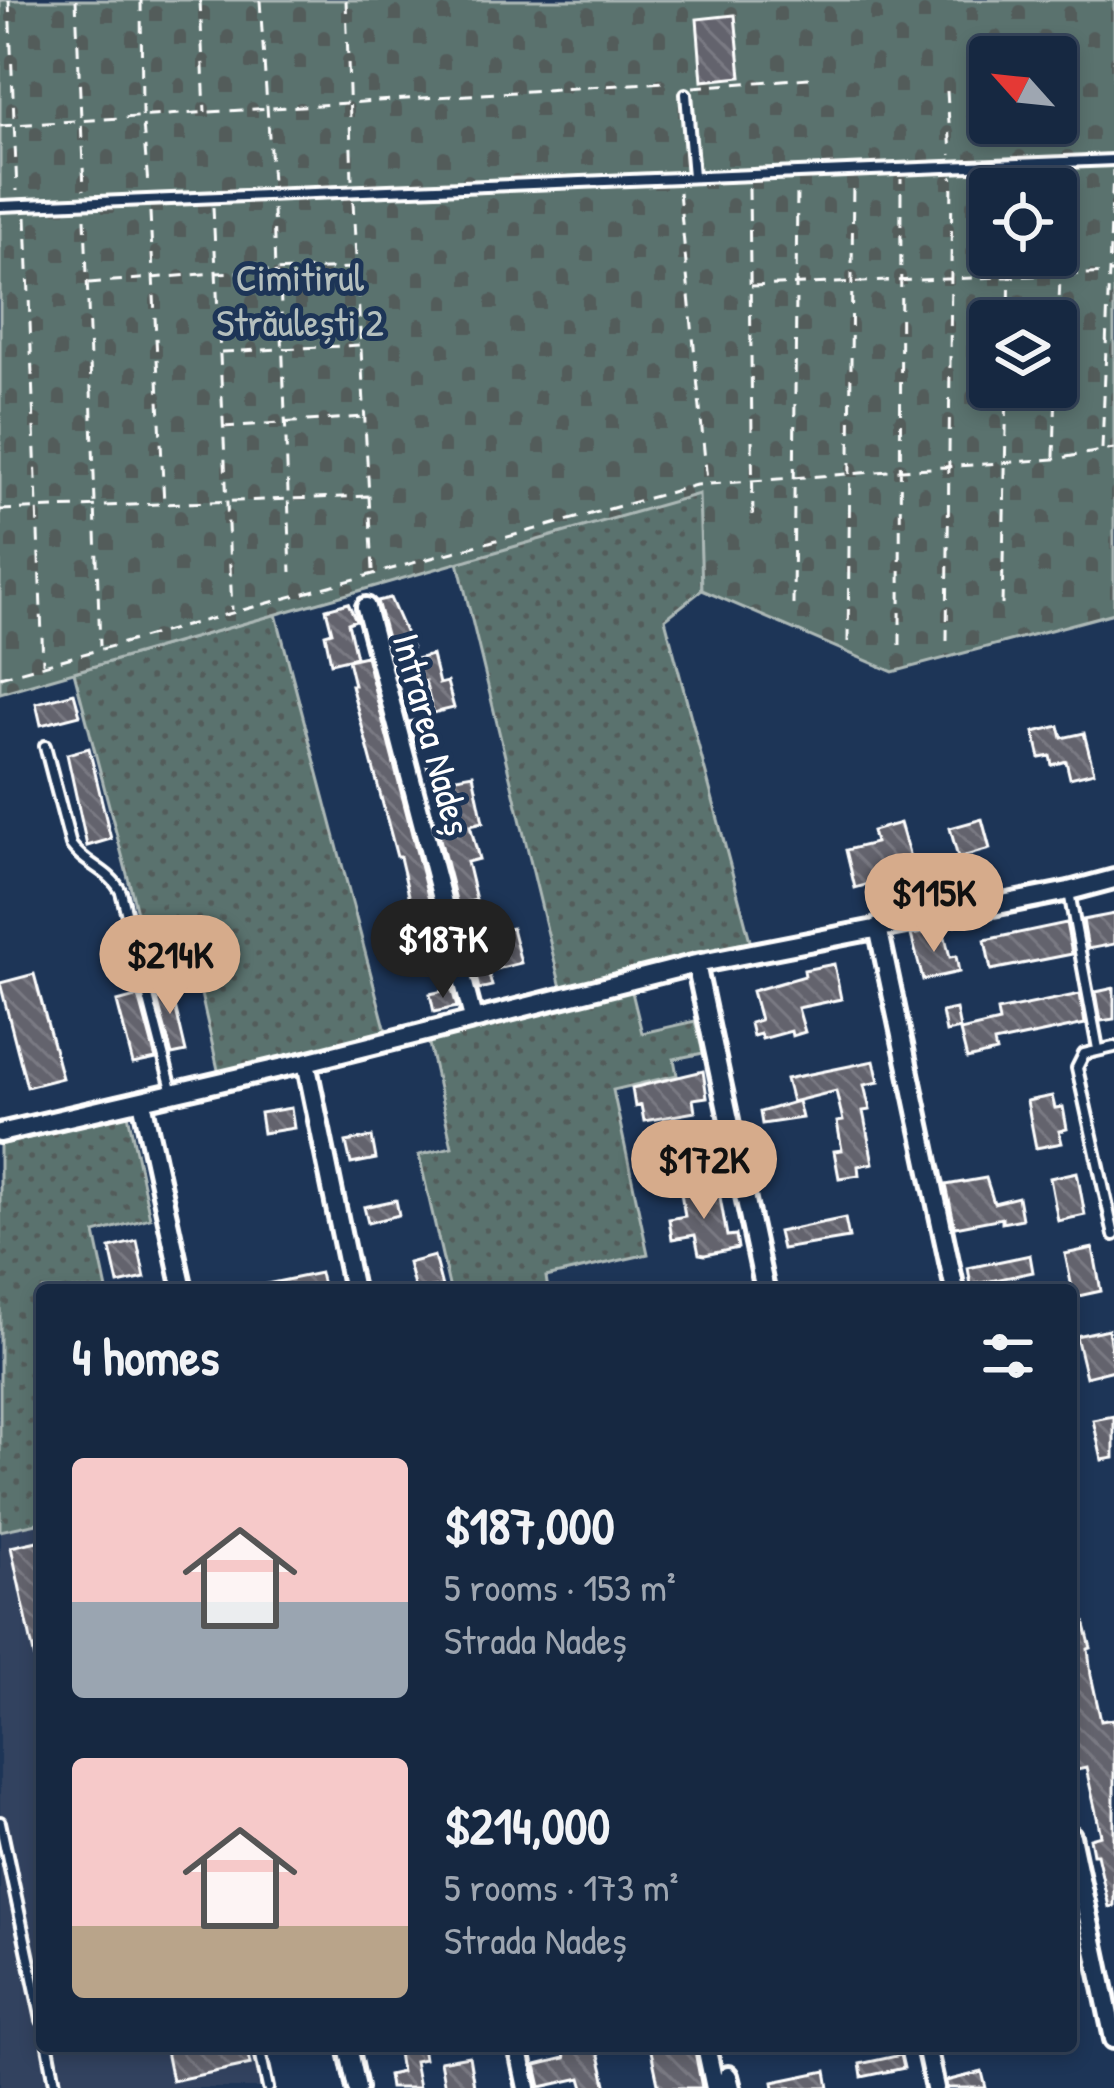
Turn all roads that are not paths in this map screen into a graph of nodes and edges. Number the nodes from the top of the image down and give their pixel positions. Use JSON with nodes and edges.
{"nodes":[{"id":1,"x":686,"y":91,"type":"road end"},
{"id":2,"x":1114,"y":160,"type":"edge"},
{"id":3,"x":693,"y":177,"type":"junction"},
{"id":4,"x":0,"y":206,"type":"edge"},
{"id":5,"x":366,"y":607,"type":"dead end"},
{"id":6,"x":45,"y":746,"type":"dead end"},
{"id":7,"x":1114,"y":879,"type":"edge"},
{"id":8,"x":1069,"y":891,"type":"junction"},
{"id":9,"x":878,"y":927,"type":"junction"},
{"id":10,"x":696,"y":964,"type":"junction"},
{"id":11,"x":473,"y":1018,"type":"junction"},
{"id":12,"x":1114,"y":1047,"type":"edge"},
{"id":13,"x":1098,"y":1049,"type":"junction"},
{"id":14,"x":306,"y":1062,"type":"junction"},
{"id":15,"x":173,"y":1094,"type":"junction"},
{"id":16,"x":142,"y":1101,"type":"junction"},
{"id":17,"x":0,"y":1133,"type":"edge"},
{"id":18,"x":1114,"y":1235,"type":"edge"},
{"id":19,"x":182,"y":1284,"type":"edge"},
{"id":20,"x":352,"y":1284,"type":"edge"},
{"id":21,"x":764,"y":1284,"type":"edge"},
{"id":22,"x":955,"y":1284,"type":"edge"},
{"id":23,"x":0,"y":1822,"type":"edge"},
{"id":24,"x":1077,"y":1864,"type":"edge"},
{"id":25,"x":36,"y":1992,"type":"edge"},
{"id":26,"x":1114,"y":2039,"type":"edge"},
{"id":27,"x":49,"y":2052,"type":"edge"},
{"id":28,"x":260,"y":2052,"type":"edge"},
{"id":29,"x":349,"y":2052,"type":"edge"},
{"id":30,"x":519,"y":2052,"type":"edge"},
{"id":31,"x":709,"y":2052,"type":"edge"},
{"id":32,"x":927,"y":2052,"type":"edge"},
{"id":33,"x":725,"y":2084,"type":"edge"},
{"id":34,"x":56,"y":2088,"type":"edge"},
{"id":35,"x":268,"y":2088,"type":"edge"},
{"id":36,"x":357,"y":2088,"type":"edge"},
{"id":37,"x":527,"y":2088,"type":"edge"},
{"id":38,"x":935,"y":2088,"type":"edge"}],
"edges":[{"from":1,"to":3,"type":"lane"},
{"from":2,"to":3,"type":"lane"},
{"from":3,"to":4,"type":"lane"},
{"from":5,"to":11,"type":"street","name":"Intrarea Nadeș"},
{"from":6,"to":15,"type":"lane"},
{"from":7,"to":8,"type":"street"},
{"from":8,"to":9,"type":"street"},
{"from":8,"to":13,"type":"lane"},
{"from":9,"to":10,"type":"street"},
{"from":9,"to":22,"type":"street"},
{"from":10,"to":11,"type":"street"},
{"from":10,"to":21,"type":"street"},
{"from":11,"to":14,"type":"street"},
{"from":12,"to":13,"type":"lane"},
{"from":13,"to":18,"type":"lane"},
{"from":14,"to":15,"type":"street"},
{"from":14,"to":20,"type":"street"},
{"from":15,"to":16,"type":"street"},
{"from":16,"to":17,"type":"street"},
{"from":16,"to":19,"type":"street"},
{"from":23,"to":25,"type":"lane"},
{"from":24,"to":26,"type":"street"},
{"from":27,"to":34,"type":"lane"},
{"from":28,"to":35,"type":"lane"},
{"from":29,"to":36,"type":"street"},
{"from":30,"to":37,"type":"street"},
{"from":31,"to":33,"type":"street"},
{"from":32,"to":38,"type":"street"}]}
